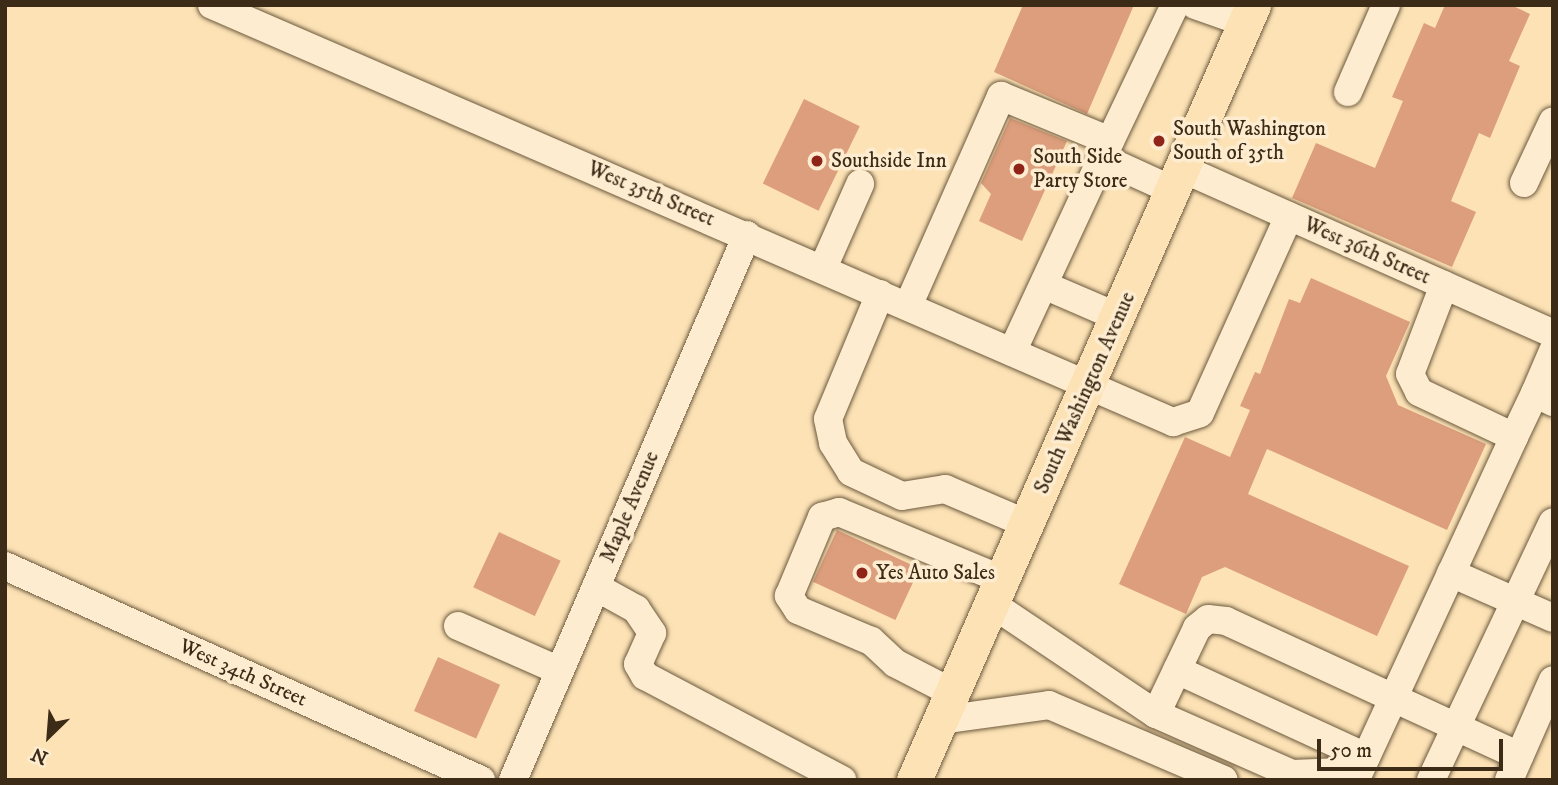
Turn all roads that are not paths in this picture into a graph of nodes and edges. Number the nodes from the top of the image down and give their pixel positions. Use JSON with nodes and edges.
{"nodes":[{"id":1,"x":212,"y":5,"type":"edge"},
{"id":2,"x":1175,"y":5,"type":"edge"},
{"id":3,"x":1195,"y":5,"type":"edge"},
{"id":4,"x":1386,"y":5,"type":"edge"},
{"id":5,"x":1250,"y":14,"type":"edge"},
{"id":6,"x":1348,"y":92,"type":"dead end"},
{"id":7,"x":1553,"y":121,"type":"edge"},
{"id":8,"x":1106,"y":149,"type":"junction"},
{"id":9,"x":1176,"y":179,"type":"junction"},
{"id":10,"x":1524,"y":183,"type":"dead end"},
{"id":11,"x":860,"y":184,"type":"dead end"},
{"id":12,"x":1289,"y":216,"type":"junction"},
{"id":13,"x":747,"y":235,"type":"junction"},
{"id":14,"x":822,"y":268,"type":"junction"},
{"id":15,"x":1444,"y":285,"type":"junction"},
{"id":16,"x":1046,"y":286,"type":"junction"},
{"id":17,"x":880,"y":294,"type":"junction"},
{"id":18,"x":908,"y":306,"type":"junction"},
{"id":19,"x":1118,"y":317,"type":"junction"},
{"id":20,"x":1553,"y":334,"type":"edge"},
{"id":21,"x":1553,"y":351,"type":"edge"},
{"id":22,"x":1012,"y":352,"type":"junction"},
{"id":23,"x":1089,"y":386,"type":"junction"},
{"id":24,"x":1544,"y":398,"type":"edge"},
{"id":25,"x":1514,"y":437,"type":"junction"},
{"id":26,"x":1553,"y":522,"type":"edge"},
{"id":27,"x":1027,"y":524,"type":"junction"},
{"id":28,"x":5,"y":566,"type":"edge"},
{"id":29,"x":1451,"y":573,"type":"junction"},
{"id":30,"x":596,"y":587,"type":"junction"},
{"id":31,"x":998,"y":592,"type":"junction"},
{"id":32,"x":1515,"y":601,"type":"junction"},
{"id":33,"x":1553,"y":618,"type":"edge"},
{"id":34,"x":458,"y":626,"type":"dead end"},
{"id":35,"x":1177,"y":670,"type":"junction"},
{"id":36,"x":560,"y":671,"type":"junction"},
{"id":37,"x":1553,"y":680,"type":"edge"},
{"id":38,"x":1393,"y":699,"type":"junction"},
{"id":39,"x":947,"y":707,"type":"junction"},
{"id":40,"x":1157,"y":715,"type":"junction"},
{"id":41,"x":1455,"y":727,"type":"junction"},
{"id":42,"x":1514,"y":768,"type":"edge"},
{"id":43,"x":1360,"y":772,"type":"edge"},
{"id":44,"x":481,"y":780,"type":"edge"},
{"id":45,"x":513,"y":780,"type":"edge"},
{"id":46,"x":842,"y":780,"type":"edge"},
{"id":47,"x":914,"y":780,"type":"edge"},
{"id":48,"x":1224,"y":780,"type":"edge"},
{"id":49,"x":1431,"y":780,"type":"edge"}],
"edges":[{"from":1,"to":13,"type":"street","name":"West 35th Street"},
{"from":2,"to":8,"type":"street"},
{"from":3,"to":5,"type":"street"},
{"from":4,"to":6,"type":"street"},
{"from":5,"to":9,"type":"main road","name":"South Washington Avenue"},
{"from":7,"to":10,"type":"street"},
{"from":8,"to":9,"type":"street","name":"West 36th Street"},
{"from":8,"to":16,"type":"street"},
{"from":8,"to":18,"type":"street","name":"West 36th Street"},
{"from":9,"to":12,"type":"street","name":"West 36th Street"},
{"from":9,"to":19,"type":"main road","name":"South Washington Avenue"},
{"from":11,"to":14,"type":"street"},
{"from":12,"to":15,"type":"street","name":"West 36th Street"},
{"from":12,"to":23,"type":"street","name":"West 35th Street"},
{"from":13,"to":14,"type":"street","name":"West 35th Street"},
{"from":13,"to":30,"type":"street","name":"Maple Avenue"},
{"from":14,"to":17,"type":"street","name":"West 35th Street"},
{"from":15,"to":20,"type":"street","name":"West 36th Street"},
{"from":15,"to":25,"type":"street"},
{"from":16,"to":19,"type":"street"},
{"from":16,"to":22,"type":"street"},
{"from":17,"to":18,"type":"street","name":"West 35th Street"},
{"from":17,"to":27,"type":"street"},
{"from":18,"to":22,"type":"street","name":"West 35th Street"},
{"from":19,"to":23,"type":"main road","name":"South Washington Avenue"},
{"from":21,"to":24,"type":"street"},
{"from":22,"to":23,"type":"street","name":"West 35th Street"},
{"from":23,"to":27,"type":"main road","name":"South Washington Avenue"},
{"from":24,"to":25,"type":"street"},
{"from":25,"to":29,"type":"street"},
{"from":26,"to":32,"type":"street"},
{"from":27,"to":31,"type":"main road","name":"South Washington Avenue"},
{"from":28,"to":44,"type":"street","name":"West 34th Street"},
{"from":29,"to":32,"type":"street"},
{"from":29,"to":38,"type":"street"},
{"from":30,"to":36,"type":"street","name":"Maple Avenue"},
{"from":30,"to":46,"type":"street"},
{"from":31,"to":39,"type":"main road","name":"South Washington Avenue"},
{"from":31,"to":39,"type":"street"},
{"from":31,"to":40,"type":"street"},
{"from":32,"to":33,"type":"street"},
{"from":32,"to":41,"type":"street"},
{"from":34,"to":36,"type":"street"},
{"from":35,"to":38,"type":"street"},
{"from":35,"to":40,"type":"street"},
{"from":35,"to":43,"type":"street"},
{"from":36,"to":45,"type":"street","name":"Maple Avenue"},
{"from":37,"to":42,"type":"street"},
{"from":38,"to":41,"type":"street"},
{"from":38,"to":43,"type":"street"},
{"from":39,"to":47,"type":"main road","name":"South Washington Avenue"},
{"from":39,"to":48,"type":"street"},
{"from":40,"to":43,"type":"street"},
{"from":41,"to":42,"type":"street"},
{"from":41,"to":49,"type":"street"}]}
